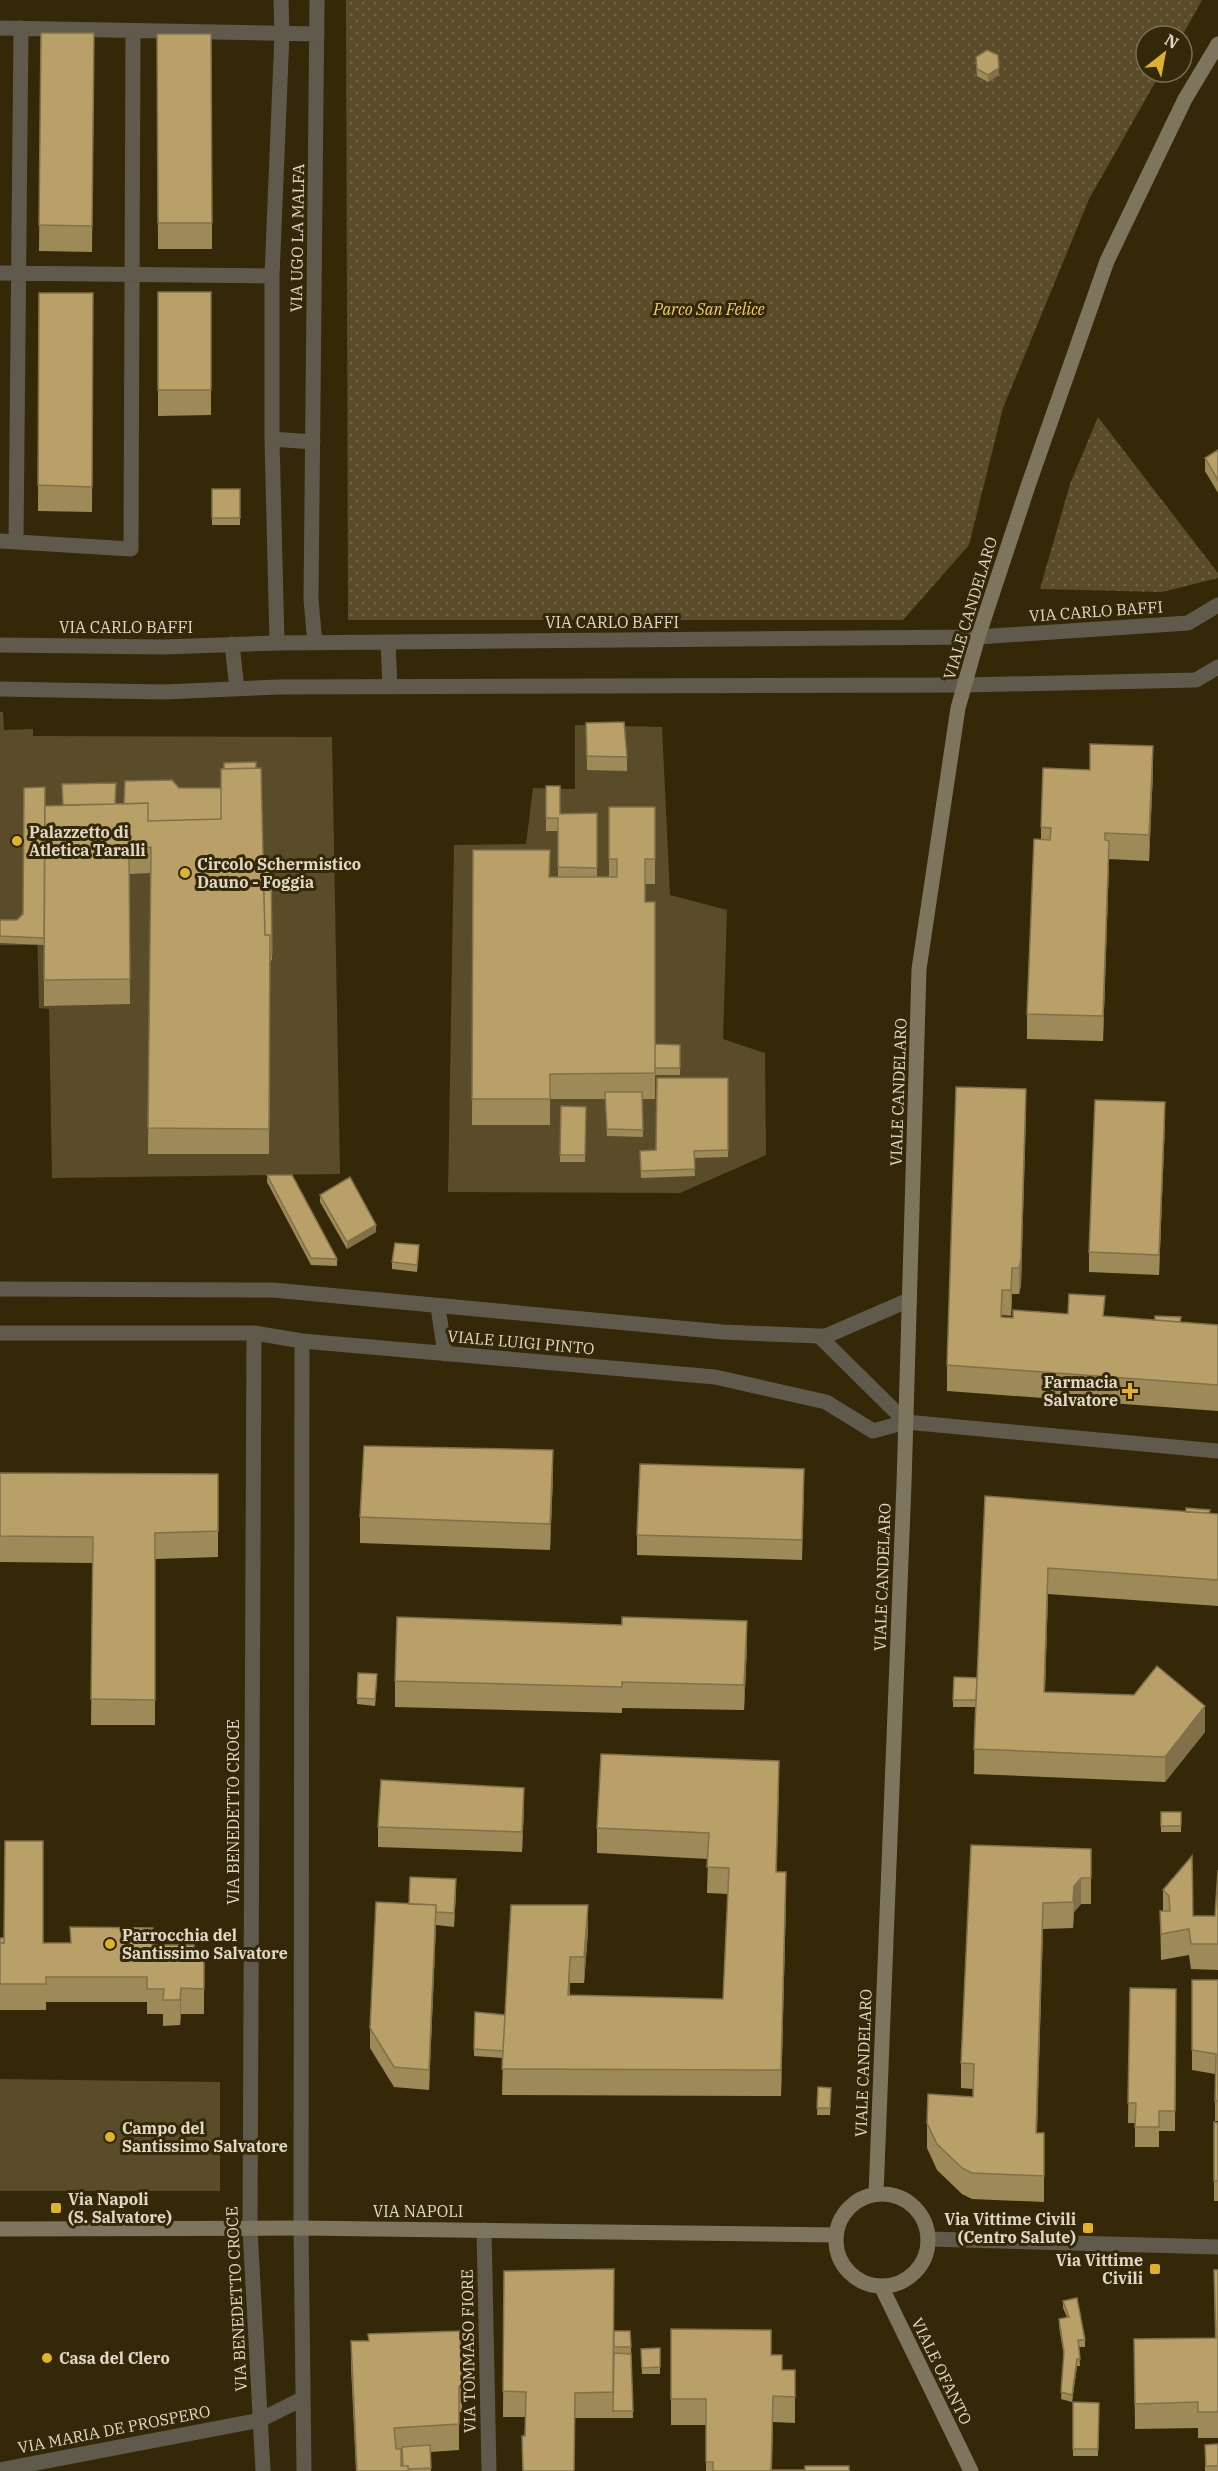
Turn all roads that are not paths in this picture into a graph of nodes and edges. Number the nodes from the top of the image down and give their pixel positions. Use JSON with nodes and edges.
{"nodes":[{"id":1,"x":281,"y":0,"type":"edge"},
{"id":2,"x":317,"y":0,"type":"edge"},
{"id":3,"x":0,"y":28,"type":"edge"},
{"id":4,"x":21,"y":28,"type":"junction"},
{"id":5,"x":133,"y":31,"type":"junction"},
{"id":6,"x":282,"y":34,"type":"junction"},
{"id":7,"x":317,"y":34,"type":"junction"},
{"id":8,"x":1218,"y":44,"type":"edge"},
{"id":9,"x":0,"y":273,"type":"edge"},
{"id":10,"x":17,"y":273,"type":"junction"},
{"id":11,"x":132,"y":276,"type":"junction"},
{"id":12,"x":272,"y":276,"type":"junction"},
{"id":13,"x":272,"y":440,"type":"junction"},
{"id":14,"x":313,"y":442,"type":"junction"},
{"id":15,"x":0,"y":541,"type":"edge"},
{"id":16,"x":16,"y":541,"type":"junction"},
{"id":17,"x":1218,"y":605,"type":"edge"},
{"id":18,"x":978,"y":637,"type":"junction"},
{"id":19,"x":315,"y":642,"type":"junction"},
{"id":20,"x":388,"y":642,"type":"junction"},
{"id":21,"x":277,"y":643,"type":"junction"},
{"id":22,"x":232,"y":644,"type":"junction"},
{"id":23,"x":0,"y":645,"type":"edge"},
{"id":24,"x":1218,"y":668,"type":"edge"},
{"id":25,"x":964,"y":685,"type":"junction"},
{"id":26,"x":390,"y":687,"type":"junction"},
{"id":27,"x":0,"y":689,"type":"edge"},
{"id":28,"x":237,"y":689,"type":"junction"},
{"id":29,"x":0,"y":1289,"type":"edge"},
{"id":30,"x":909,"y":1299,"type":"junction"},
{"id":31,"x":438,"y":1307,"type":"junction"},
{"id":32,"x":0,"y":1333,"type":"edge"},
{"id":33,"x":254,"y":1333,"type":"junction"},
{"id":34,"x":819,"y":1336,"type":"junction"},
{"id":35,"x":302,"y":1341,"type":"junction"},
{"id":36,"x":445,"y":1354,"type":"junction"},
{"id":37,"x":906,"y":1422,"type":"junction"},
{"id":38,"x":1218,"y":1451,"type":"edge"},
{"id":39,"x":876,"y":2194,"type":"junction"},
{"id":40,"x":301,"y":2228,"type":"junction"},
{"id":41,"x":0,"y":2229,"type":"edge"},
{"id":42,"x":250,"y":2229,"type":"junction"},
{"id":43,"x":484,"y":2229,"type":"junction"},
{"id":44,"x":836,"y":2235,"type":"junction"},
{"id":45,"x":928,"y":2239,"type":"junction"},
{"id":46,"x":1218,"y":2247,"type":"edge"},
{"id":47,"x":881,"y":2286,"type":"junction"},
{"id":48,"x":302,"y":2399,"type":"junction"},
{"id":49,"x":260,"y":2420,"type":"junction"},
{"id":50,"x":0,"y":2470,"type":"edge"},
{"id":51,"x":263,"y":2471,"type":"edge"},
{"id":52,"x":304,"y":2471,"type":"edge"},
{"id":53,"x":489,"y":2471,"type":"edge"},
{"id":54,"x":971,"y":2471,"type":"edge"}],
"edges":[{"from":1,"to":6,"type":"street","name":"VIA UGO LA MALFA"},
{"from":2,"to":7,"type":"street","name":"VIA UGO LA MALFA"},
{"from":3,"to":4,"type":"street"},
{"from":4,"to":5,"type":"street"},
{"from":4,"to":10,"type":"street"},
{"from":5,"to":6,"type":"street"},
{"from":5,"to":11,"type":"street"},
{"from":6,"to":7,"type":"street"},
{"from":6,"to":12,"type":"street","name":"VIA UGO LA MALFA"},
{"from":7,"to":14,"type":"street","name":"VIA UGO LA MALFA"},
{"from":8,"to":18,"type":"main road","name":"VIALE CANDELARO"},
{"from":9,"to":10,"type":"street","name":"VIA UGO LA MALFA"},
{"from":10,"to":11,"type":"street","name":"VIA UGO LA MALFA"},
{"from":10,"to":16,"type":"street"},
{"from":11,"to":12,"type":"street","name":"VIA UGO LA MALFA"},
{"from":11,"to":16,"type":"street"},
{"from":12,"to":13,"type":"street","name":"VIA UGO LA MALFA"},
{"from":13,"to":14,"type":"street"},
{"from":13,"to":21,"type":"street","name":"VIA UGO LA MALFA"},
{"from":14,"to":19,"type":"street","name":"VIA UGO LA MALFA"},
{"from":15,"to":16,"type":"street"},
{"from":17,"to":18,"type":"street","name":"VIA CARLO BAFFI"},
{"from":18,"to":20,"type":"street","name":"VIA CARLO BAFFI"},
{"from":18,"to":25,"type":"main road","name":"VIALE CANDELARO"},
{"from":19,"to":20,"type":"street","name":"VIA CARLO BAFFI"},
{"from":19,"to":21,"type":"street","name":"VIA CARLO BAFFI"},
{"from":20,"to":26,"type":"street"},
{"from":21,"to":22,"type":"street","name":"VIA CARLO BAFFI"},
{"from":22,"to":23,"type":"street","name":"VIA CARLO BAFFI"},
{"from":22,"to":28,"type":"street"},
{"from":24,"to":25,"type":"street"},
{"from":25,"to":26,"type":"street"},
{"from":25,"to":30,"type":"main road","name":"VIALE CANDELARO"},
{"from":26,"to":28,"type":"street"},
{"from":27,"to":28,"type":"street"},
{"from":29,"to":31,"type":"street","name":"VIALE LUIGI PINTO"},
{"from":30,"to":34,"type":"street","name":"VIALE LUIGI PINTO"},
{"from":30,"to":37,"type":"main road","name":"VIALE CANDELARO"},
{"from":31,"to":34,"type":"street","name":"VIALE LUIGI PINTO"},
{"from":31,"to":36,"type":"street"},
{"from":32,"to":33,"type":"street","name":"VIALE LUIGI PINTO"},
{"from":33,"to":35,"type":"street","name":"VIALE LUIGI PINTO"},
{"from":33,"to":42,"type":"street","name":"VIA BENEDETTO CROCE"},
{"from":34,"to":37,"type":"street"},
{"from":35,"to":36,"type":"street","name":"VIALE LUIGI PINTO"},
{"from":35,"to":40,"type":"street"},
{"from":36,"to":37,"type":"street","name":"VIALE LUIGI PINTO"},
{"from":37,"to":38,"type":"street"},
{"from":37,"to":39,"type":"main road","name":"VIALE CANDELARO"},
{"from":39,"to":44,"type":"main road"},
{"from":39,"to":45,"type":"main road"},
{"from":40,"to":42,"type":"main road","name":"VIA NAPOLI"},
{"from":40,"to":43,"type":"main road","name":"VIA NAPOLI"},
{"from":40,"to":48,"type":"street"},
{"from":41,"to":42,"type":"main road","name":"VIA NAPOLI"},
{"from":42,"to":49,"type":"street","name":"VIA BENEDETTO CROCE"},
{"from":43,"to":44,"type":"main road","name":"VIA NAPOLI"},
{"from":43,"to":53,"type":"street","name":"VIA TOMMASO FIORE"},
{"from":44,"to":47,"type":"main road"},
{"from":45,"to":46,"type":"street"},
{"from":45,"to":47,"type":"main road"},
{"from":47,"to":54,"type":"main road","name":"VIALE OFANTO"},
{"from":48,"to":49,"type":"street","name":"VIA MARIA DE PROSPERO"},
{"from":48,"to":52,"type":"street"},
{"from":49,"to":50,"type":"street","name":"VIA MARIA DE PROSPERO"},
{"from":49,"to":51,"type":"street","name":"VIA BENEDETTO CROCE"}]}
